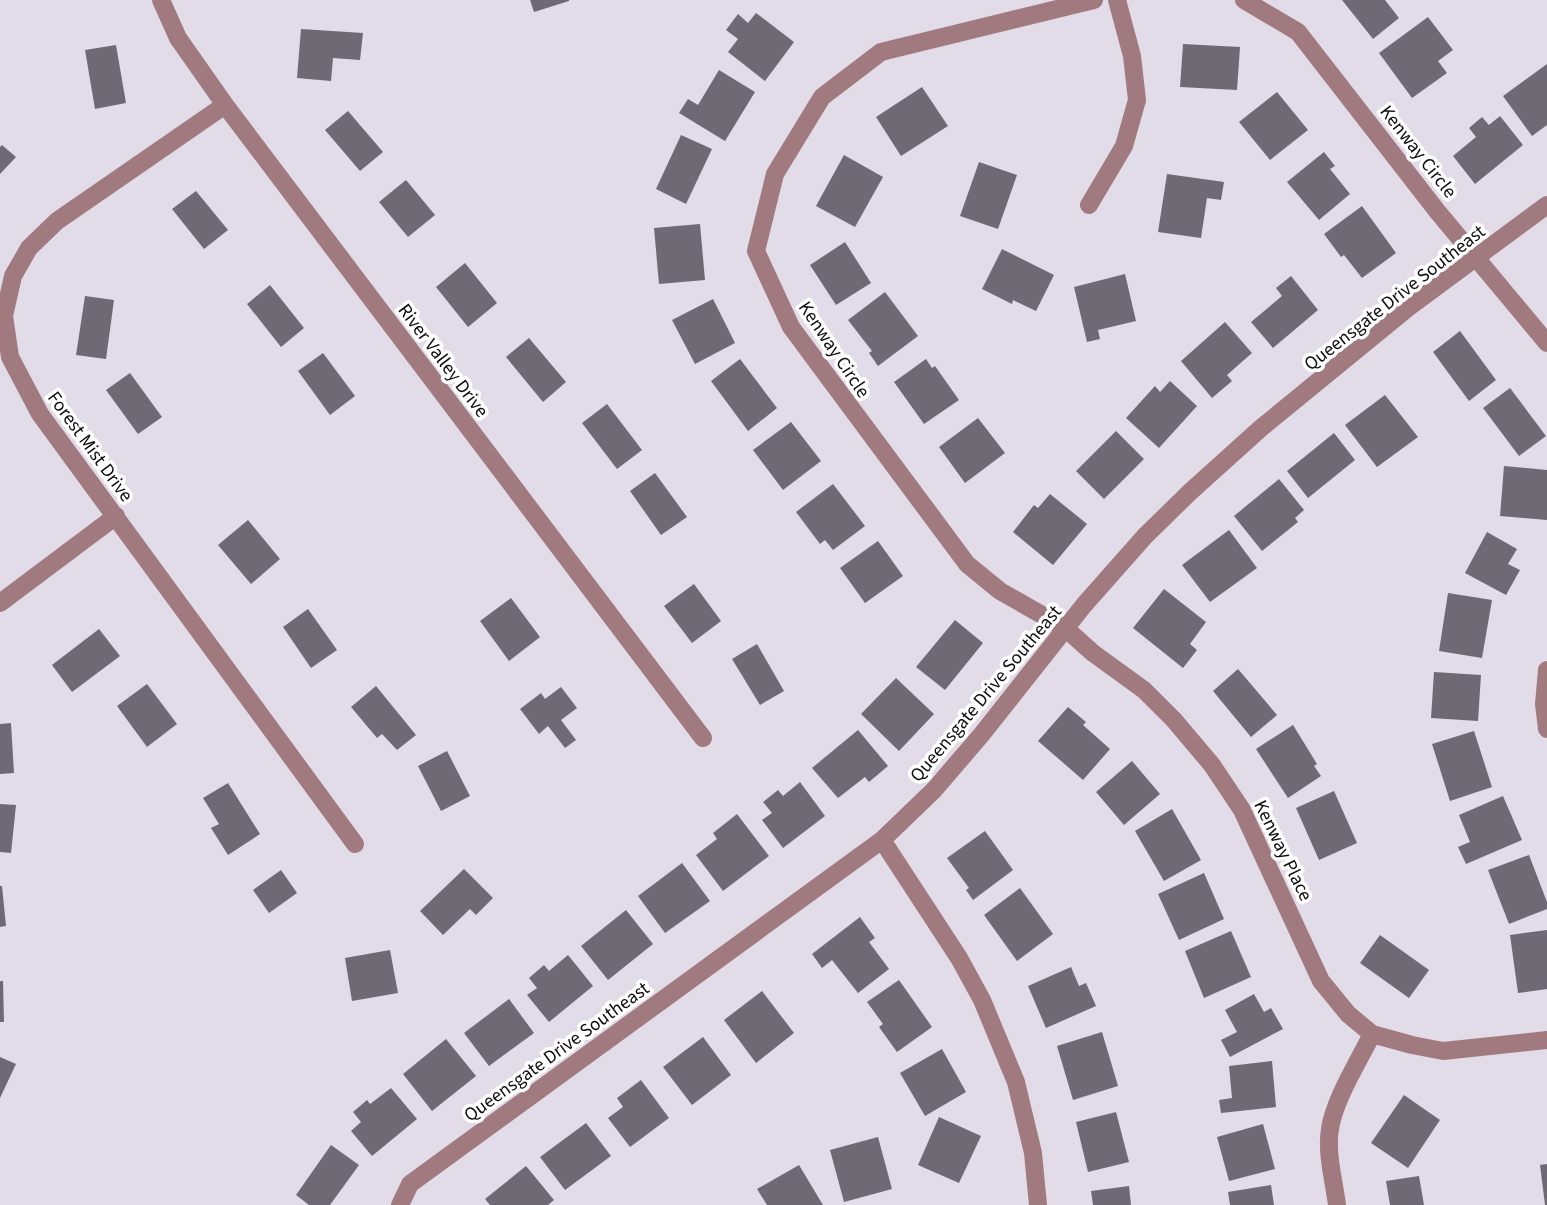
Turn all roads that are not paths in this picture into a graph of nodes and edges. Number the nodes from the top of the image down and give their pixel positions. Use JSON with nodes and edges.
{"nodes":[{"id":1,"x":161,"y":0,"type":"edge"},
{"id":2,"x":1094,"y":0,"type":"edge"},
{"id":3,"x":1118,"y":0,"type":"edge"},
{"id":4,"x":1244,"y":0,"type":"edge"},
{"id":5,"x":225,"y":105,"type":"junction"},
{"id":6,"x":1089,"y":205,"type":"dead end"},
{"id":7,"x":1547,"y":205,"type":"edge"},
{"id":8,"x":1478,"y":257,"type":"junction"},
{"id":9,"x":1547,"y":342,"type":"edge"},
{"id":10,"x":116,"y":516,"type":"junction"},
{"id":11,"x":1000,"y":591,"type":"joint"},
{"id":12,"x":0,"y":603,"type":"edge"},
{"id":13,"x":1066,"y":628,"type":"junction"},
{"id":14,"x":1547,"y":670,"type":"edge"},
{"id":15,"x":1547,"y":729,"type":"edge"},
{"id":16,"x":703,"y":738,"type":"dead end"},
{"id":17,"x":882,"y":840,"type":"junction"},
{"id":18,"x":355,"y":844,"type":"dead end"},
{"id":19,"x":1371,"y":1034,"type":"junction"},
{"id":20,"x":1547,"y":1040,"type":"edge"},
{"id":21,"x":400,"y":1205,"type":"edge"},
{"id":22,"x":1038,"y":1205,"type":"edge"},
{"id":23,"x":1337,"y":1205,"type":"edge"}],
"edges":[{"from":1,"to":5,"type":"street","name":"River Valley Drive"},
{"from":2,"to":11,"type":"street","name":"Kenway Circle"},
{"from":3,"to":6,"type":"street"},
{"from":4,"to":8,"type":"street","name":"Kenway Circle"},
{"from":5,"to":10,"type":"street","name":"Forest Mist Drive"},
{"from":5,"to":16,"type":"street","name":"River Valley Drive"},
{"from":7,"to":8,"type":"street","name":"Queensgate Drive Southeast"},
{"from":8,"to":9,"type":"street","name":"Kenway Circle"},
{"from":8,"to":13,"type":"street","name":"Queensgate Drive Southeast"},
{"from":10,"to":12,"type":"street"},
{"from":10,"to":18,"type":"street","name":"Forest Mist Drive"},
{"from":11,"to":13,"type":"street","name":"Kenway Place"},
{"from":13,"to":17,"type":"street","name":"Queensgate Drive Southeast"},
{"from":13,"to":19,"type":"street","name":"Kenway Place"},
{"from":14,"to":15,"type":"street"},
{"from":17,"to":21,"type":"street","name":"Queensgate Drive Southeast"},
{"from":17,"to":22,"type":"street"},
{"from":19,"to":20,"type":"street","name":"Kenway Place"},
{"from":19,"to":23,"type":"street"}]}
